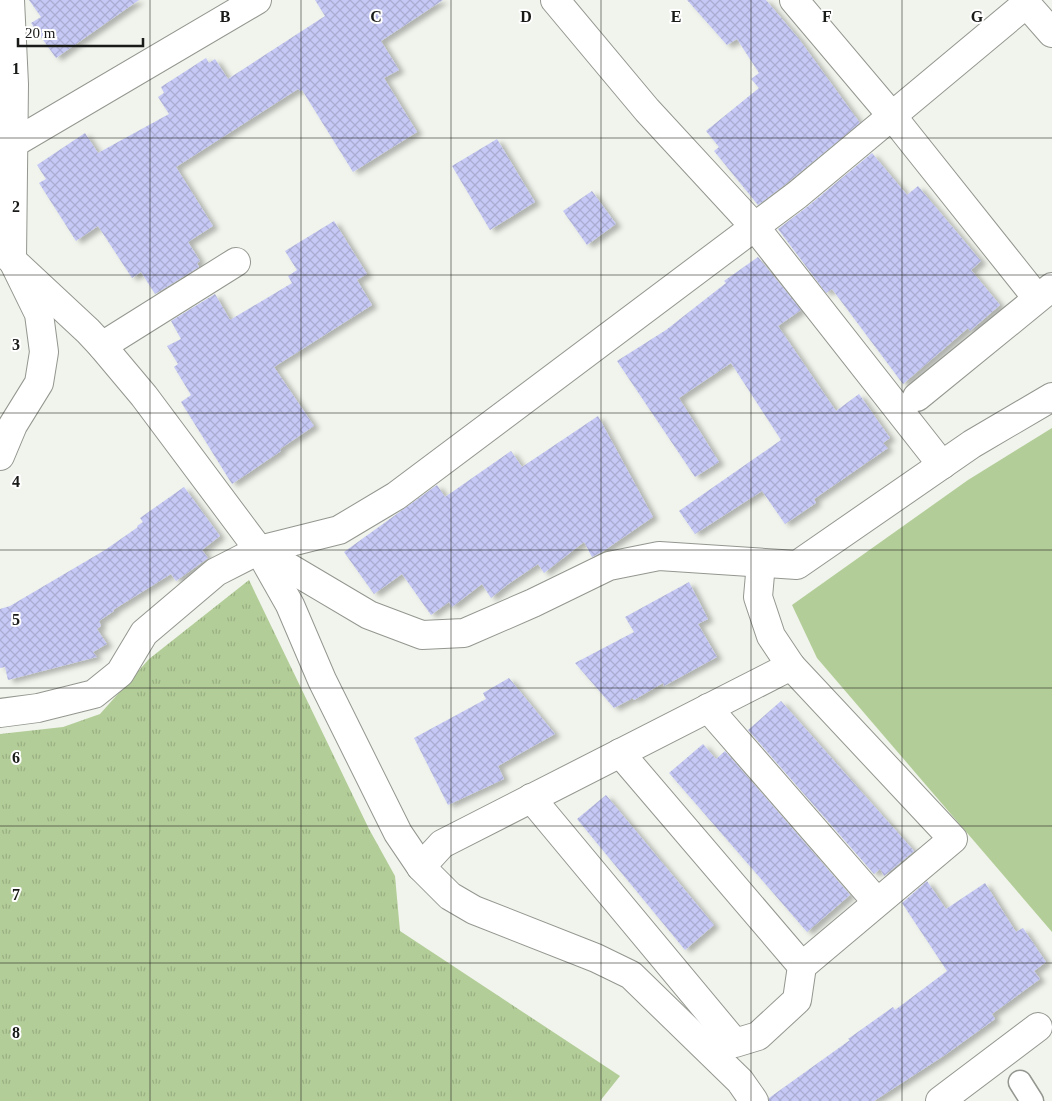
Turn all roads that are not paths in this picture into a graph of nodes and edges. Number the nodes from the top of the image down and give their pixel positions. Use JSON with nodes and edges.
{"nodes":[{"id":1,"x":10,"y":0,"type":"edge"},
{"id":2,"x":257,"y":0,"type":"edge"},
{"id":3,"x":555,"y":0,"type":"edge"},
{"id":4,"x":794,"y":0,"type":"edge"},
{"id":5,"x":1025,"y":2,"type":"edge"},
{"id":6,"x":1052,"y":32,"type":"edge"},
{"id":7,"x":892,"y":116,"type":"junction"},
{"id":8,"x":14,"y":143,"type":"junction"},
{"id":9,"x":755,"y":227,"type":"junction"},
{"id":10,"x":6,"y":254,"type":"edge"},
{"id":11,"x":236,"y":262,"type":"dead end"},
{"id":12,"x":1044,"y":292,"type":"edge"},
{"id":13,"x":102,"y":346,"type":"junction"},
{"id":14,"x":917,"y":397,"type":"dead end"},
{"id":15,"x":1052,"y":397,"type":"edge"},
{"id":16,"x":0,"y":456,"type":"edge"},
{"id":17,"x":942,"y":465,"type":"junction"},
{"id":18,"x":259,"y":550,"type":"junction"},
{"id":19,"x":761,"y":563,"type":"junction"},
{"id":20,"x":791,"y":666,"type":"junction"},
{"id":21,"x":708,"y":708,"type":"junction"},
{"id":22,"x":0,"y":713,"type":"edge"},
{"id":23,"x":620,"y":753,"type":"junction"},
{"id":24,"x":531,"y":798,"type":"junction"},
{"id":25,"x":421,"y":867,"type":"junction"},
{"id":26,"x":877,"y":902,"type":"junction"},
{"id":27,"x":802,"y":966,"type":"junction"},
{"id":28,"x":1038,"y":1027,"type":"dead end"},
{"id":29,"x":754,"y":1101,"type":"edge"},
{"id":30,"x":940,"y":1101,"type":"edge"}],
"edges":[{"from":1,"to":8,"type":"street"},
{"from":2,"to":8,"type":"street"},
{"from":3,"to":9,"type":"street"},
{"from":4,"to":7,"type":"street"},
{"from":5,"to":6,"type":"street"},
{"from":5,"to":7,"type":"street"},
{"from":7,"to":9,"type":"street"},
{"from":7,"to":12,"type":"street"},
{"from":8,"to":10,"type":"street"},
{"from":9,"to":17,"type":"street"},
{"from":9,"to":18,"type":"street"},
{"from":10,"to":13,"type":"street"},
{"from":10,"to":16,"type":"street"},
{"from":11,"to":13,"type":"street"},
{"from":12,"to":14,"type":"street"},
{"from":13,"to":18,"type":"street"},
{"from":15,"to":17,"type":"street"},
{"from":17,"to":19,"type":"street"},
{"from":18,"to":19,"type":"street"},
{"from":18,"to":22,"type":"street"},
{"from":18,"to":25,"type":"street"},
{"from":19,"to":20,"type":"street"},
{"from":20,"to":21,"type":"street"},
{"from":20,"to":26,"type":"street"},
{"from":21,"to":23,"type":"street"},
{"from":21,"to":26,"type":"street"},
{"from":23,"to":24,"type":"street"},
{"from":23,"to":27,"type":"street"},
{"from":24,"to":25,"type":"street"},
{"from":24,"to":27,"type":"street"},
{"from":25,"to":29,"type":"street"},
{"from":26,"to":27,"type":"street"},
{"from":28,"to":30,"type":"street"}]}
